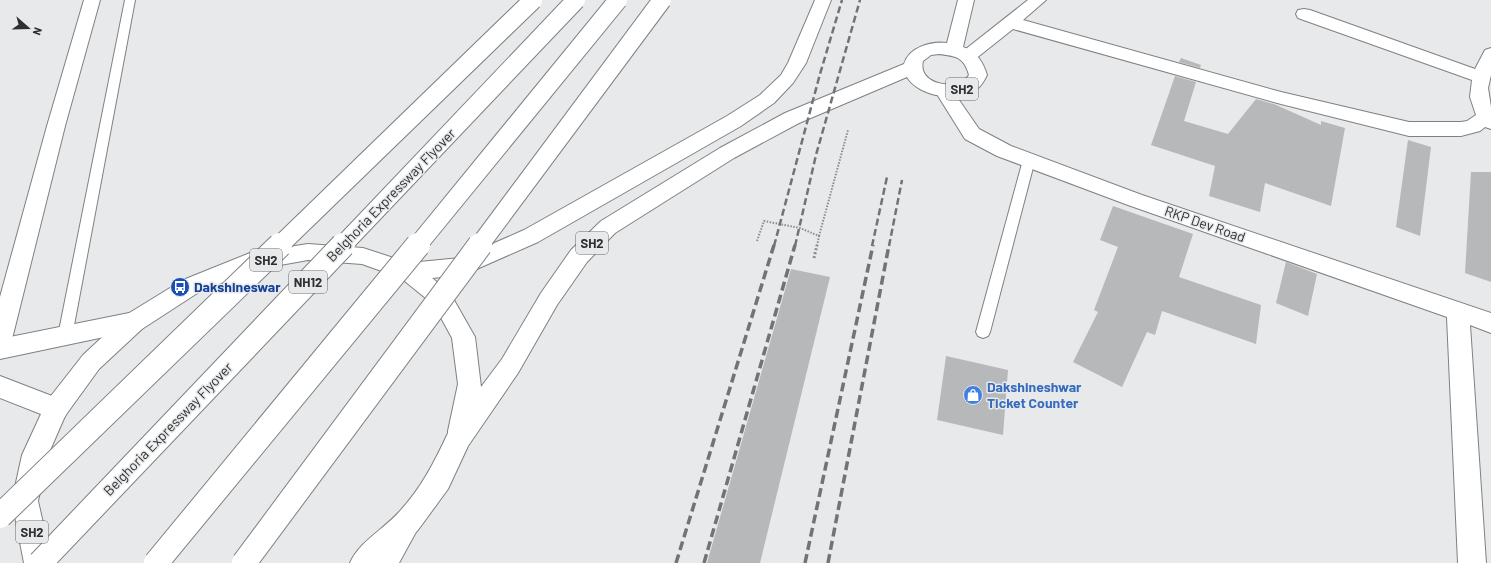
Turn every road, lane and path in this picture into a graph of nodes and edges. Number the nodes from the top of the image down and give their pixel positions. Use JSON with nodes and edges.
{"nodes":[{"id":1,"x":92,"y":0,"type":"edge"},
{"id":2,"x":130,"y":0,"type":"edge"},
{"id":3,"x":533,"y":0,"type":"edge"},
{"id":4,"x":576,"y":0,"type":"edge"},
{"id":5,"x":618,"y":0,"type":"edge"},
{"id":6,"x":662,"y":0,"type":"edge"},
{"id":7,"x":823,"y":0,"type":"edge"},
{"id":8,"x":966,"y":0,"type":"edge"},
{"id":9,"x":1038,"y":0,"type":"edge"},
{"id":10,"x":1304,"y":14,"type":"dead end"},
{"id":11,"x":1009,"y":22,"type":"junction"},
{"id":12,"x":961,"y":53,"type":"junction"},
{"id":13,"x":1491,"y":54,"type":"edge"},
{"id":14,"x":912,"y":68,"type":"junction"},
{"id":15,"x":1481,"y":77,"type":"junction"},
{"id":16,"x":944,"y":91,"type":"junction"},
{"id":17,"x":767,"y":99,"type":"junction"},
{"id":18,"x":792,"y":118,"type":"junction"},
{"id":19,"x":1489,"y":119,"type":"edge"},
{"id":20,"x":848,"y":130,"type":"dead end"},
{"id":21,"x":1029,"y":160,"type":"junction"},
{"id":22,"x":819,"y":236,"type":"junction"},
{"id":23,"x":757,"y":241,"type":"dead end"},
{"id":24,"x":814,"y":258,"type":"dead end"},
{"id":25,"x":409,"y":272,"type":"junction"},
{"id":26,"x":1458,"y":312,"type":"junction"},
{"id":27,"x":134,"y":322,"type":"junction"},
{"id":28,"x":1491,"y":323,"type":"edge"},
{"id":29,"x":983,"y":332,"type":"dead end"},
{"id":30,"x":65,"y":336,"type":"junction"},
{"id":31,"x":0,"y":339,"type":"edge"},
{"id":32,"x":0,"y":350,"type":"edge"},
{"id":33,"x":0,"y":387,"type":"edge"},
{"id":34,"x":56,"y":409,"type":"junction"},
{"id":35,"x":459,"y":438,"type":"junction"},
{"id":36,"x":25,"y":501,"type":"junction"},
{"id":37,"x":0,"y":516,"type":"edge"},
{"id":38,"x":409,"y":521,"type":"junction"},
{"id":39,"x":39,"y":563,"type":"edge"},
{"id":40,"x":156,"y":563,"type":"edge"},
{"id":41,"x":244,"y":563,"type":"edge"},
{"id":42,"x":364,"y":563,"type":"edge"},
{"id":43,"x":383,"y":563,"type":"edge"},
{"id":44,"x":1472,"y":563,"type":"edge"}],
"edges":[{"from":1,"to":31,"type":"main road"},
{"from":2,"to":30,"type":"lane"},
{"from":3,"to":37,"type":"main road","bridge":true},
{"from":4,"to":39,"type":"main road","name":"Belghoria Expressway Flyover","number":"NH12","bridge":true},
{"from":5,"to":40,"type":"main road","bridge":true},
{"from":6,"to":41,"type":"main road","bridge":true},
{"from":7,"to":17,"type":"main road","number":"SH2"},
{"from":8,"to":12,"type":"main road"},
{"from":9,"to":11,"type":"main road"},
{"from":10,"to":15,"type":"main road"},
{"from":11,"to":12,"type":"main road"},
{"from":11,"to":19,"type":"main road"},
{"from":12,"to":14,"type":"main road"},
{"from":12,"to":16,"type":"main road","number":"SH2"},
{"from":13,"to":15,"type":"main road"},
{"from":14,"to":16,"type":"main road","number":"SH2"},
{"from":14,"to":18,"type":"main road","number":"SH2"},
{"from":15,"to":19,"type":"main road"},
{"from":16,"to":21,"type":"main road","name":"RKP Dev Road"},
{"from":17,"to":18,"type":"main road"},
{"from":17,"to":25,"type":"main road","number":"SH2"},
{"from":18,"to":35,"type":"main road","number":"SH2"},
{"from":20,"to":22,"type":"path"},
{"from":21,"to":26,"type":"main road","name":"RKP Dev Road"},
{"from":21,"to":29,"type":"lane"},
{"from":22,"to":23,"type":"path"},
{"from":22,"to":24,"type":"path"},
{"from":25,"to":27,"type":"main road","number":"SH2"},
{"from":25,"to":35,"type":"main road","number":"SH2"},
{"from":26,"to":28,"type":"main road","name":"RKP Dev Road"},
{"from":26,"to":44,"type":"main road"},
{"from":27,"to":30,"type":"main road"},
{"from":27,"to":34,"type":"main road","number":"SH2"},
{"from":30,"to":32,"type":"main road"},
{"from":33,"to":34,"type":"main road"},
{"from":34,"to":36,"type":"main road","number":"SH2"},
{"from":35,"to":38,"type":"main road","number":"SH2"},
{"from":36,"to":37,"type":"main road","number":"SH2"},
{"from":36,"to":39,"type":"main road","number":"SH2"},
{"from":38,"to":42,"type":"main road","number":"SH2"},
{"from":38,"to":43,"type":"main road"}]}
